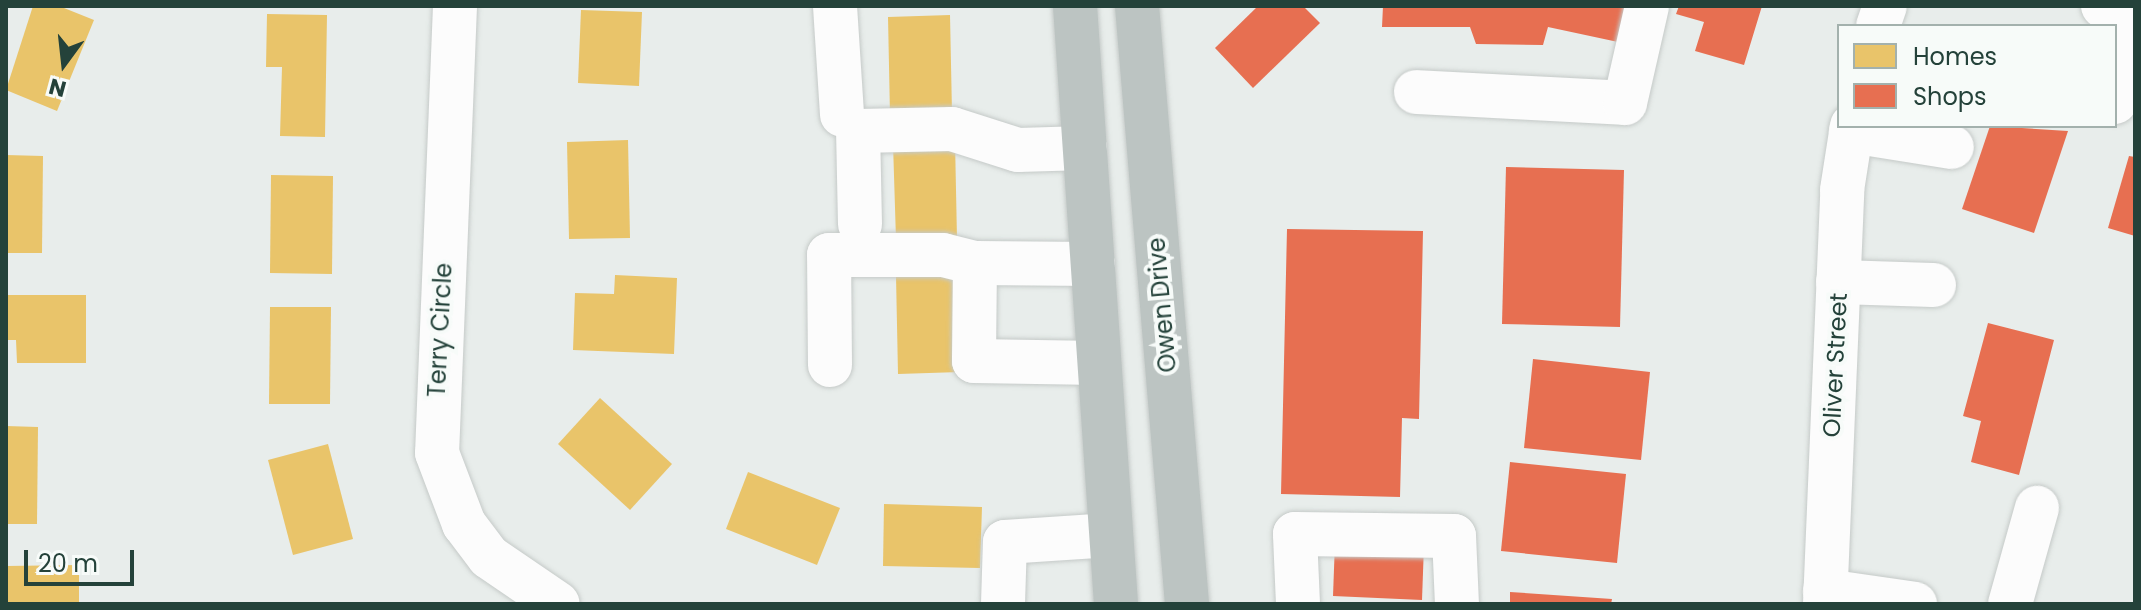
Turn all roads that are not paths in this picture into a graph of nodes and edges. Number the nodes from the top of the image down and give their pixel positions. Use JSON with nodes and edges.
{"nodes":[{"id":1,"x":455,"y":6,"type":"edge"},
{"id":2,"x":835,"y":6,"type":"edge"},
{"id":3,"x":1075,"y":6,"type":"edge"},
{"id":4,"x":1137,"y":6,"type":"edge"},
{"id":5,"x":1647,"y":6,"type":"edge"},
{"id":6,"x":2103,"y":6,"type":"edge"},
{"id":7,"x":2135,"y":16,"type":"edge"},
{"id":8,"x":2135,"y":40,"type":"edge"},
{"id":9,"x":1416,"y":92,"type":"dead end"},
{"id":10,"x":2117,"y":96,"type":"edge"},
{"id":11,"x":842,"y":115,"type":"dead end"},
{"id":12,"x":1852,"y":128,"type":"edge"},
{"id":13,"x":1952,"y":147,"type":"dead end"},
{"id":14,"x":1085,"y":148,"type":"junction"},
{"id":15,"x":860,"y":224,"type":"dead end"},
{"id":16,"x":975,"y":263,"type":"junction"},
{"id":17,"x":1093,"y":264,"type":"junction"},
{"id":18,"x":1838,"y":282,"type":"junction"},
{"id":19,"x":1934,"y":285,"type":"dead end"},
{"id":20,"x":1099,"y":363,"type":"junction"},
{"id":21,"x":830,"y":365,"type":"dead end"},
{"id":22,"x":2037,"y":508,"type":"dead end"},
{"id":23,"x":1111,"y":535,"type":"junction"},
{"id":24,"x":1825,"y":597,"type":"edge"},
{"id":25,"x":558,"y":604,"type":"edge"},
{"id":26,"x":1003,"y":604,"type":"edge"},
{"id":27,"x":1116,"y":604,"type":"edge"},
{"id":28,"x":1187,"y":604,"type":"edge"},
{"id":29,"x":1298,"y":604,"type":"edge"},
{"id":30,"x":1457,"y":604,"type":"edge"},
{"id":31,"x":1915,"y":604,"type":"edge"},
{"id":32,"x":2010,"y":604,"type":"edge"}],
"edges":[{"from":1,"to":25,"type":"street","name":"Terry Circle"},
{"from":2,"to":11,"type":"street"},
{"from":3,"to":14,"type":"highway"},
{"from":4,"to":28,"type":"highway","name":"Owen Drive"},
{"from":5,"to":9,"type":"street"},
{"from":6,"to":7,"type":"street"},
{"from":8,"to":10,"type":"street"},
{"from":12,"to":13,"type":"street"},
{"from":12,"to":18,"type":"street","name":"Oliver Street"},
{"from":14,"to":15,"type":"street"},
{"from":14,"to":17,"type":"highway"},
{"from":16,"to":17,"type":"street"},
{"from":16,"to":20,"type":"street"},
{"from":16,"to":21,"type":"street"},
{"from":17,"to":20,"type":"highway"},
{"from":18,"to":19,"type":"street"},
{"from":18,"to":24,"type":"street","name":"Oliver Street"},
{"from":20,"to":23,"type":"highway"},
{"from":22,"to":32,"type":"street"},
{"from":23,"to":26,"type":"street"},
{"from":23,"to":27,"type":"highway"},
{"from":24,"to":31,"type":"street"},
{"from":29,"to":30,"type":"street"}]}
